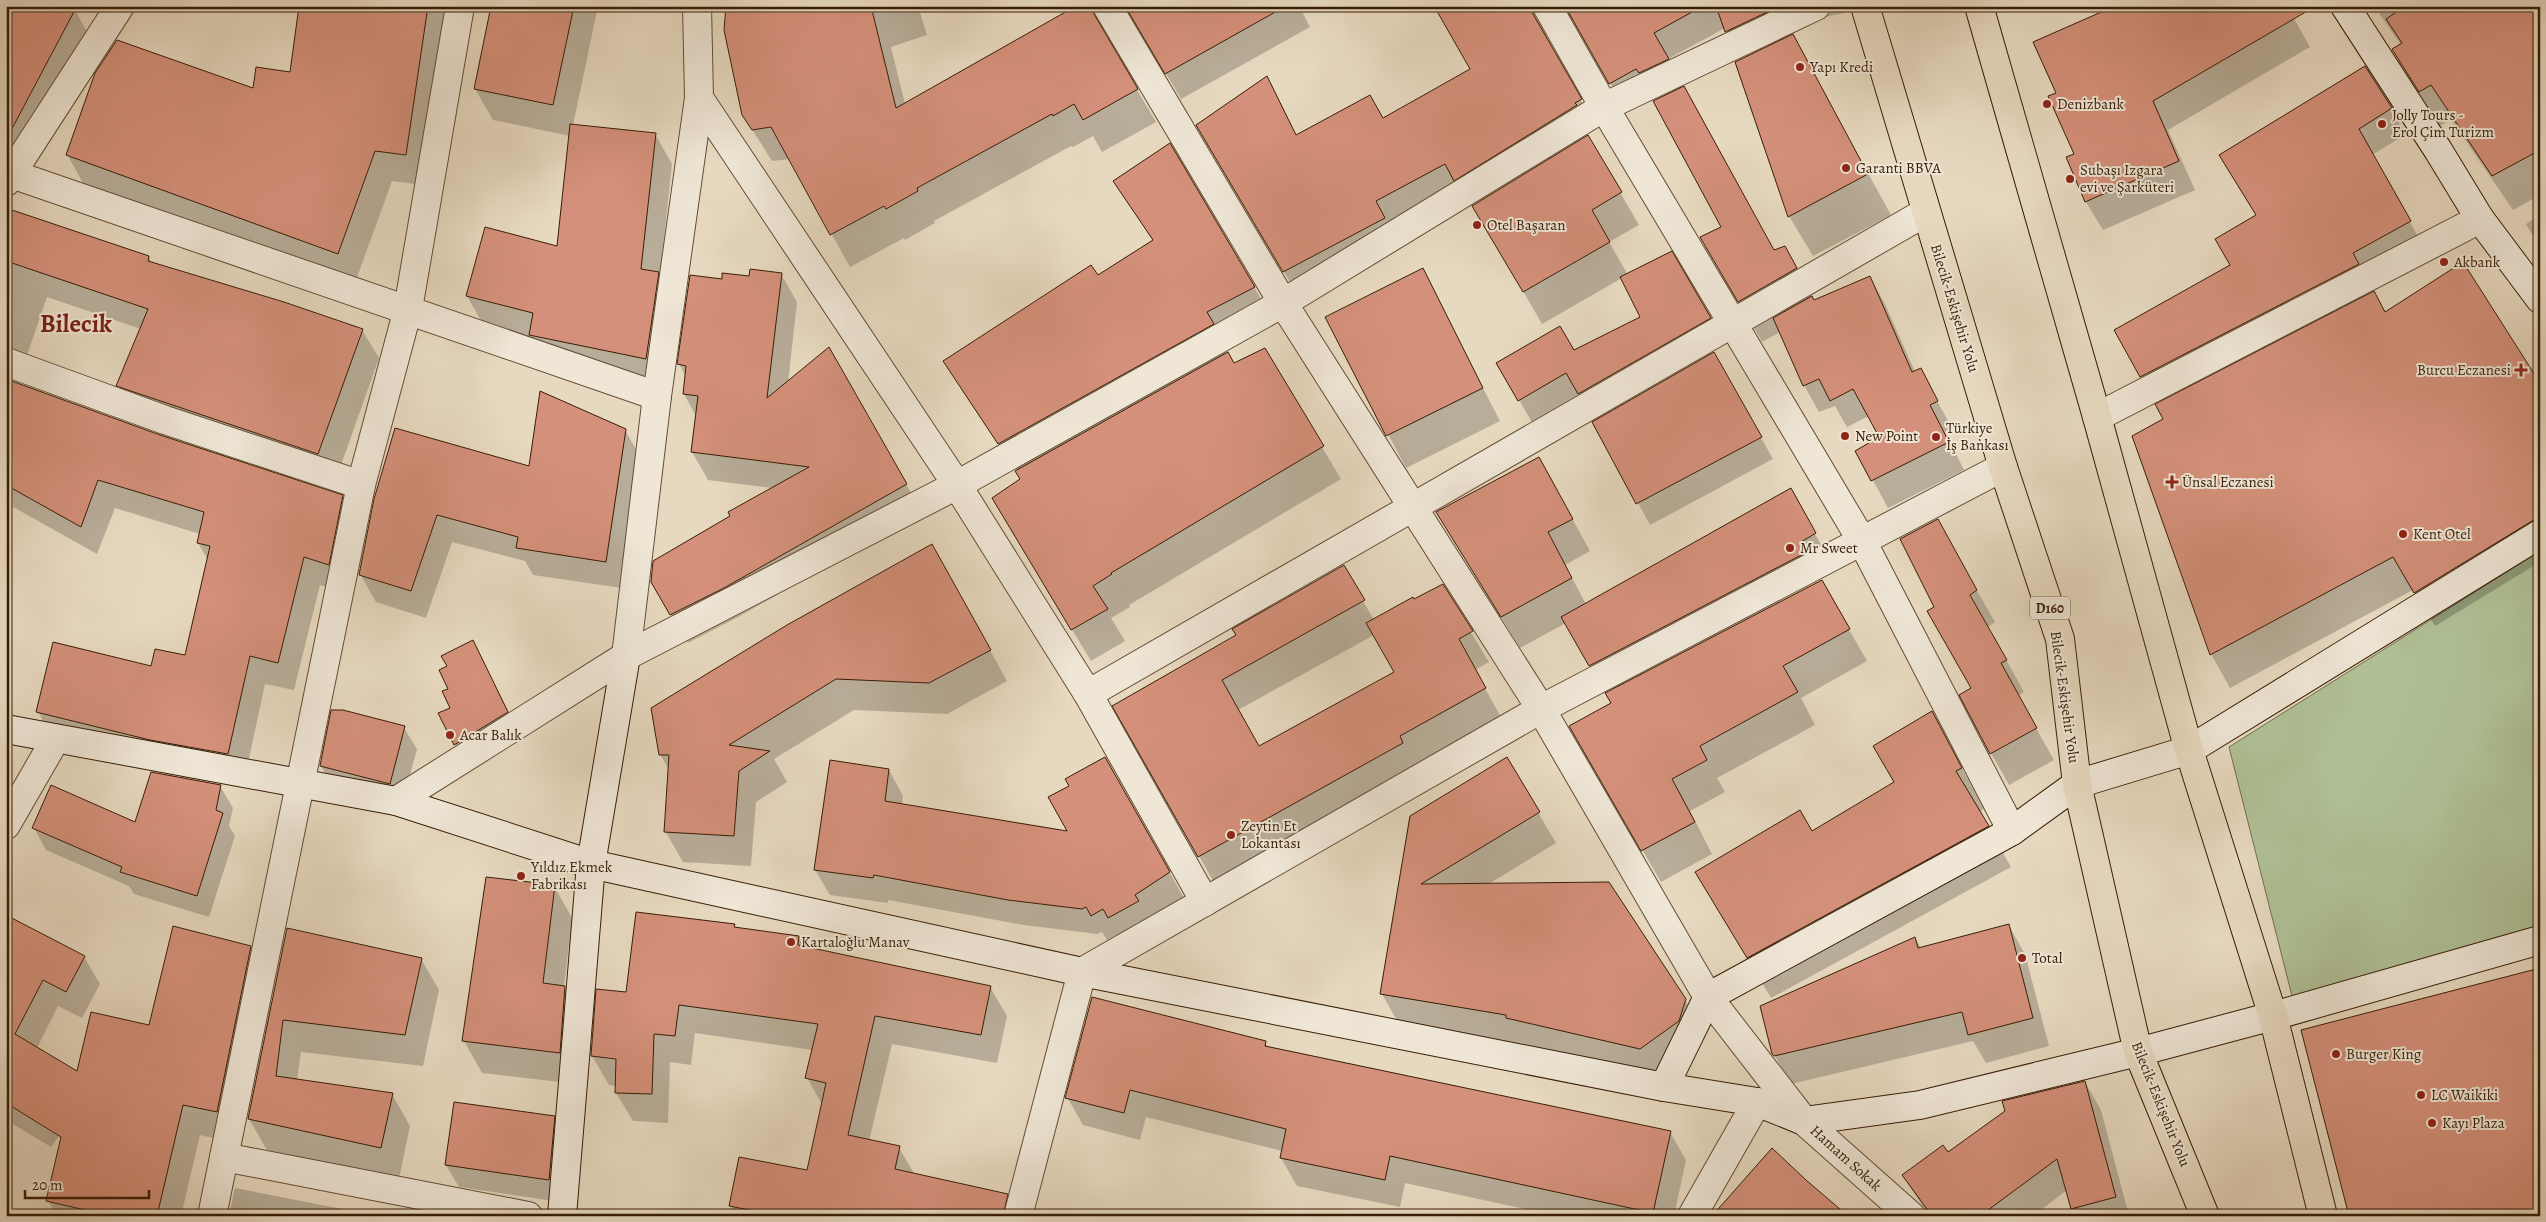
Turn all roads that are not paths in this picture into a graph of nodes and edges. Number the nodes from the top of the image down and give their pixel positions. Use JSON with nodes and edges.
{"nodes":[{"id":1,"x":120,"y":6,"type":"edge"},
{"id":2,"x":460,"y":6,"type":"edge"},
{"id":3,"x":697,"y":6,"type":"edge"},
{"id":4,"x":1107,"y":6,"type":"edge"},
{"id":5,"x":1548,"y":6,"type":"edge"},
{"id":6,"x":1816,"y":6,"type":"edge"},
{"id":7,"x":1865,"y":6,"type":"edge"},
{"id":8,"x":1979,"y":6,"type":"edge"},
{"id":9,"x":2345,"y":6,"type":"edge"},
{"id":10,"x":699,"y":98,"type":"junction"},
{"id":11,"x":1604,"y":108,"type":"junction"},
{"id":12,"x":8,"y":176,"type":"edge"},
{"id":13,"x":1926,"y":212,"type":"junction"},
{"id":14,"x":2480,"y":219,"type":"junction"},
{"id":15,"x":2540,"y":299,"type":"edge"},
{"id":16,"x":1282,"y":303,"type":"junction"},
{"id":17,"x":408,"y":310,"type":"junction"},
{"id":18,"x":1732,"y":323,"type":"junction"},
{"id":19,"x":6,"y":362,"type":"edge"},
{"id":20,"x":657,"y":396,"type":"junction"},
{"id":21,"x":2097,"y":417,"type":"junction"},
{"id":22,"x":2003,"y":467,"type":"junction"},
{"id":23,"x":361,"y":485,"type":"junction"},
{"id":24,"x":957,"y":485,"type":"junction"},
{"id":25,"x":1413,"y":508,"type":"junction"},
{"id":26,"x":2540,"y":534,"type":"edge"},
{"id":27,"x":1862,"y":541,"type":"junction"},
{"id":28,"x":626,"y":656,"type":"junction"},
{"id":29,"x":1088,"y":694,"type":"junction"},
{"id":30,"x":1541,"y":709,"type":"junction"},
{"id":31,"x":6,"y":730,"type":"edge"},
{"id":32,"x":55,"y":740,"type":"junction"},
{"id":33,"x":2189,"y":750,"type":"junction"},
{"id":34,"x":302,"y":784,"type":"junction"},
{"id":35,"x":2077,"y":784,"type":"junction"},
{"id":36,"x":396,"y":801,"type":"junction"},
{"id":37,"x":6,"y":824,"type":"edge"},
{"id":38,"x":2012,"y":831,"type":"junction"},
{"id":39,"x":591,"y":864,"type":"junction"},
{"id":40,"x":1205,"y":902,"type":"junction"},
{"id":41,"x":2540,"y":940,"type":"edge"},
{"id":42,"x":1082,"y":972,"type":"junction"},
{"id":43,"x":1708,"y":997,"type":"junction"},
{"id":44,"x":2272,"y":1016,"type":"junction"},
{"id":45,"x":2138,"y":1052,"type":"junction"},
{"id":46,"x":1664,"y":1088,"type":"junction"},
{"id":47,"x":1757,"y":1102,"type":"junction"},
{"id":48,"x":1804,"y":1121,"type":"junction"},
{"id":49,"x":224,"y":1157,"type":"junction"},
{"id":50,"x":212,"y":1216,"type":"edge"},
{"id":51,"x":528,"y":1216,"type":"edge"},
{"id":52,"x":562,"y":1216,"type":"edge"},
{"id":53,"x":1018,"y":1216,"type":"edge"},
{"id":54,"x":1692,"y":1216,"type":"edge"},
{"id":55,"x":1910,"y":1216,"type":"edge"},
{"id":56,"x":2205,"y":1216,"type":"edge"},
{"id":57,"x":2323,"y":1216,"type":"edge"}],
"edges":[{"from":1,"to":12,"type":"street"},
{"from":2,"to":17,"type":"street"},
{"from":3,"to":10,"type":"street"},
{"from":4,"to":16,"type":"street"},
{"from":5,"to":11,"type":"street"},
{"from":6,"to":11,"type":"street"},
{"from":7,"to":13,"type":"main road","name":"Bilecik-Eskişehir Yolu","number":"D160"},
{"from":8,"to":21,"type":"main road"},
{"from":9,"to":14,"type":"street"},
{"from":10,"to":20,"type":"street"},
{"from":10,"to":24,"type":"street"},
{"from":11,"to":16,"type":"street"},
{"from":11,"to":18,"type":"street"},
{"from":12,"to":17,"type":"street"},
{"from":13,"to":18,"type":"street"},
{"from":13,"to":22,"type":"main road","name":"Bilecik-Eskişehir Yolu","number":"D160"},
{"from":14,"to":15,"type":"street"},
{"from":14,"to":21,"type":"street"},
{"from":16,"to":24,"type":"street"},
{"from":16,"to":25,"type":"street"},
{"from":17,"to":20,"type":"street"},
{"from":17,"to":23,"type":"street"},
{"from":18,"to":25,"type":"street"},
{"from":18,"to":27,"type":"street"},
{"from":19,"to":23,"type":"street"},
{"from":20,"to":28,"type":"street"},
{"from":21,"to":33,"type":"main road"},
{"from":22,"to":27,"type":"street"},
{"from":22,"to":35,"type":"main road","name":"Bilecik-Eskişehir Yolu","number":"D160"},
{"from":23,"to":34,"type":"street"},
{"from":24,"to":28,"type":"street"},
{"from":24,"to":29,"type":"street"},
{"from":25,"to":29,"type":"street"},
{"from":25,"to":30,"type":"street"},
{"from":26,"to":33,"type":"street"},
{"from":27,"to":30,"type":"street"},
{"from":27,"to":38,"type":"street"},
{"from":28,"to":36,"type":"street"},
{"from":28,"to":39,"type":"street"},
{"from":29,"to":40,"type":"street"},
{"from":30,"to":40,"type":"street"},
{"from":30,"to":43,"type":"street"},
{"from":31,"to":32,"type":"street"},
{"from":32,"to":34,"type":"street"},
{"from":32,"to":37,"type":"street"},
{"from":33,"to":35,"type":"street"},
{"from":33,"to":44,"type":"main road"},
{"from":34,"to":36,"type":"street"},
{"from":34,"to":49,"type":"street"},
{"from":35,"to":38,"type":"street"},
{"from":35,"to":45,"type":"main road","name":"Bilecik-Eskişehir Yolu","number":"D160"},
{"from":36,"to":39,"type":"street"},
{"from":38,"to":43,"type":"street"},
{"from":39,"to":42,"type":"street"},
{"from":39,"to":52,"type":"street"},
{"from":40,"to":42,"type":"street"},
{"from":41,"to":44,"type":"street"},
{"from":42,"to":46,"type":"street"},
{"from":42,"to":53,"type":"street"},
{"from":43,"to":46,"type":"street"},
{"from":43,"to":48,"type":"street"},
{"from":44,"to":45,"type":"street"},
{"from":44,"to":57,"type":"main road"},
{"from":45,"to":48,"type":"street"},
{"from":45,"to":56,"type":"main road","name":"Bilecik-Eskişehir Yolu","number":"D160"},
{"from":46,"to":47,"type":"street"},
{"from":47,"to":48,"type":"street"},
{"from":47,"to":54,"type":"street"},
{"from":48,"to":55,"type":"street","name":"Hamam Sokak"},
{"from":49,"to":50,"type":"street"},
{"from":49,"to":51,"type":"street"}]}
